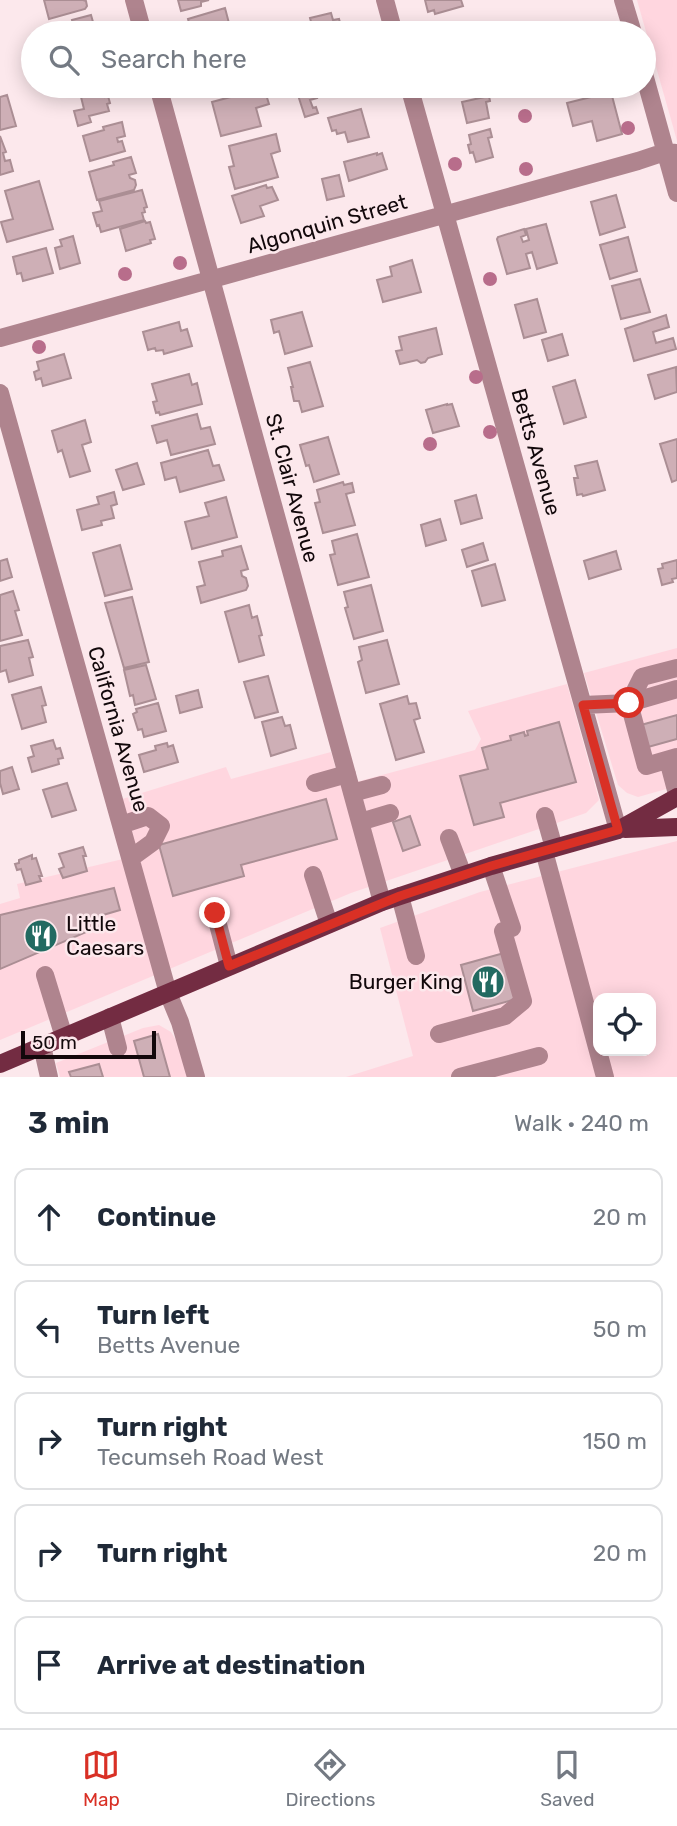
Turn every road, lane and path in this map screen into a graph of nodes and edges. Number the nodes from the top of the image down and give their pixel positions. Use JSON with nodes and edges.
{"nodes":[{"id":1,"x":134,"y":0,"type":"edge"},
{"id":2,"x":385,"y":0,"type":"edge"},
{"id":3,"x":624,"y":0,"type":"edge"},
{"id":4,"x":140,"y":21,"type":"edge"},
{"id":5,"x":391,"y":21,"type":"edge"},
{"id":6,"x":630,"y":21,"type":"edge"},
{"id":7,"x":161,"y":98,"type":"edge"},
{"id":8,"x":412,"y":98,"type":"edge"},
{"id":9,"x":652,"y":98,"type":"edge"},
{"id":10,"x":671,"y":152,"type":"edge"},
{"id":11,"x":677,"y":193,"type":"edge"},
{"id":12,"x":445,"y":214,"type":"junction"},
{"id":13,"x":211,"y":279,"type":"junction"},
{"id":14,"x":0,"y":338,"type":"edge"},
{"id":15,"x":0,"y":393,"type":"edge"},
{"id":16,"x":677,"y":668,"type":"edge"},
{"id":17,"x":677,"y":689,"type":"edge"},
{"id":18,"x":629,"y":703,"type":"junction"},
{"id":19,"x":583,"y":705,"type":"junction"},
{"id":20,"x":673,"y":759,"type":"edge"},
{"id":21,"x":347,"y":774,"type":"junction"},
{"id":22,"x":315,"y":783,"type":"dead end"},
{"id":23,"x":382,"y":785,"type":"dead end"},
{"id":24,"x":352,"y":793,"type":"junction"},
{"id":25,"x":677,"y":796,"type":"edge"},
{"id":26,"x":390,"y":813,"type":"dead end"},
{"id":27,"x":545,"y":816,"type":"dead end"},
{"id":28,"x":360,"y":822,"type":"junction"},
{"id":29,"x":121,"y":825,"type":"junction"},
{"id":30,"x":677,"y":827,"type":"edge"},
{"id":31,"x":618,"y":830,"type":"junction"},
{"id":32,"x":449,"y":838,"type":"dead end"},
{"id":33,"x":549,"y":849,"type":"junction"},
{"id":34,"x":131,"y":858,"type":"junction"},
{"id":35,"x":491,"y":866,"type":"junction"},
{"id":36,"x":313,"y":875,"type":"dead end"},
{"id":37,"x":463,"y":875,"type":"junction"},
{"id":38,"x":400,"y":896,"type":"junction"},
{"id":39,"x":382,"y":902,"type":"junction"},
{"id":40,"x":215,"y":913,"type":"dead end"},
{"id":41,"x":329,"y":924,"type":"junction"},
{"id":42,"x":416,"y":956,"type":"dead end"},
{"id":43,"x":229,"y":966,"type":"junction"},
{"id":44,"x":45,"y":975,"type":"dead end"},
{"id":45,"x":168,"y":993,"type":"junction"},
{"id":46,"x":110,"y":1017,"type":"junction"},
{"id":47,"x":439,"y":1034,"type":"dead end"},
{"id":48,"x":64,"y":1037,"type":"junction"},
{"id":49,"x":43,"y":1046,"type":"junction"},
{"id":50,"x":118,"y":1048,"type":"dead end"},
{"id":51,"x":539,"y":1056,"type":"dead end"},
{"id":52,"x":0,"y":1064,"type":"edge"},
{"id":53,"x":49,"y":1077,"type":"edge"},
{"id":54,"x":196,"y":1077,"type":"edge"},
{"id":55,"x":460,"y":1077,"type":"edge"},
{"id":56,"x":605,"y":1077,"type":"edge"}],
"edges":[{"from":1,"to":4,"type":"street"},
{"from":2,"to":5,"type":"street"},
{"from":3,"to":6,"type":"street"},
{"from":7,"to":13,"type":"street","name":"St. Clair Avenue"},
{"from":8,"to":12,"type":"street","name":"Betts Avenue"},
{"from":9,"to":10,"type":"street"},
{"from":10,"to":11,"type":"street"},
{"from":10,"to":12,"type":"street","name":"Algonquin Street"},
{"from":12,"to":13,"type":"street","name":"Algonquin Street"},
{"from":12,"to":19,"type":"street","name":"Betts Avenue"},
{"from":13,"to":14,"type":"street","name":"Algonquin Street"},
{"from":13,"to":21,"type":"street","name":"St. Clair Avenue"},
{"from":15,"to":29,"type":"street","name":"California Avenue"},
{"from":16,"to":18,"type":"street"},
{"from":17,"to":18,"type":"street"},
{"from":18,"to":19,"type":"street"},
{"from":18,"to":20,"type":"street"},
{"from":19,"to":31,"type":"street","name":"Betts Avenue"},
{"from":20,"to":25,"type":"street"},
{"from":21,"to":22,"type":"street"},
{"from":21,"to":24,"type":"street","name":"St. Clair Avenue"},
{"from":23,"to":24,"type":"street"},
{"from":24,"to":28,"type":"street","name":"St. Clair Avenue"},
{"from":25,"to":31,"type":"main road"},
{"from":26,"to":28,"type":"street"},
{"from":27,"to":33,"type":"street"},
{"from":28,"to":39,"type":"street","name":"St. Clair Avenue"},
{"from":29,"to":34,"type":"street","name":"California Avenue"},
{"from":29,"to":34,"type":"street"},
{"from":30,"to":31,"type":"main road"},
{"from":31,"to":33,"type":"main road"},
{"from":32,"to":37,"type":"street"},
{"from":33,"to":35,"type":"main road"},
{"from":33,"to":56,"type":"street"},
{"from":34,"to":45,"type":"street","name":"California Avenue"},
{"from":35,"to":37,"type":"main road"},
{"from":35,"to":47,"type":"street"},
{"from":36,"to":41,"type":"street"},
{"from":37,"to":38,"type":"main road"},
{"from":38,"to":39,"type":"main road"},
{"from":38,"to":42,"type":"street"},
{"from":39,"to":41,"type":"main road"},
{"from":40,"to":43,"type":"street"},
{"from":41,"to":43,"type":"main road"},
{"from":43,"to":45,"type":"main road"},
{"from":44,"to":48,"type":"street"},
{"from":45,"to":46,"type":"main road"},
{"from":45,"to":54,"type":"street","name":"California Avenue"},
{"from":46,"to":48,"type":"main road"},
{"from":46,"to":50,"type":"street"},
{"from":48,"to":49,"type":"main road"},
{"from":49,"to":52,"type":"main road"},
{"from":49,"to":53,"type":"street"},
{"from":51,"to":55,"type":"street"}]}
